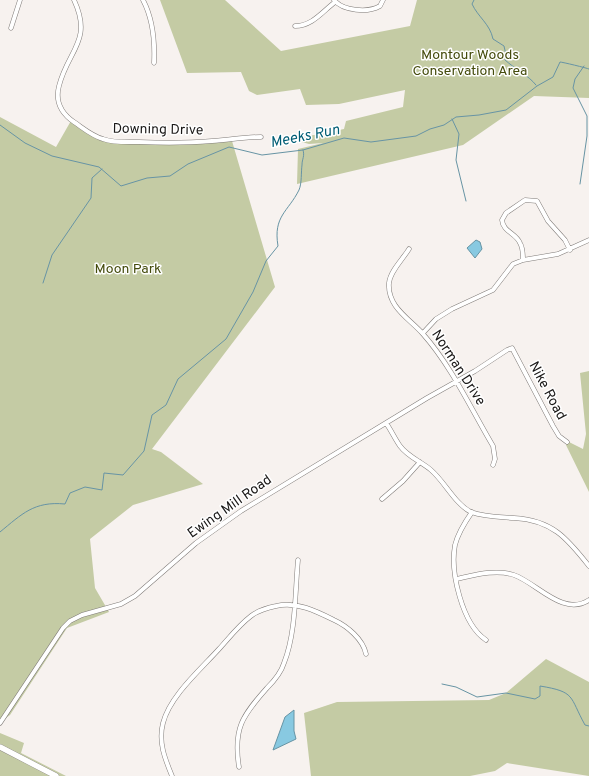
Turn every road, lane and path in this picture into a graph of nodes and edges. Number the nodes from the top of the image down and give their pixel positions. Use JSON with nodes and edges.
{"nodes":[{"id":1,"x":20,"y":0,"type":"edge"},
{"id":2,"x":74,"y":0,"type":"edge"},
{"id":3,"x":143,"y":0,"type":"edge"},
{"id":4,"x":383,"y":0,"type":"edge"},
{"id":5,"x":334,"y":1,"type":"edge"},
{"id":6,"x":295,"y":26,"type":"dead end"},
{"id":7,"x":11,"y":28,"type":"dead end"},
{"id":8,"x":154,"y":63,"type":"dead end"},
{"id":9,"x":261,"y":137,"type":"dead end"},
{"id":10,"x":589,"y":240,"type":"edge"},
{"id":11,"x":410,"y":249,"type":"dead end"},
{"id":12,"x":570,"y":250,"type":"junction"},
{"id":13,"x":523,"y":260,"type":"junction"},
{"id":14,"x":422,"y":333,"type":"junction"},
{"id":15,"x":512,"y":348,"type":"joint"},
{"id":16,"x":455,"y":382,"type":"junction"},
{"id":17,"x":386,"y":423,"type":"junction"},
{"id":18,"x":567,"y":442,"type":"dead end"},
{"id":19,"x":420,"y":462,"type":"junction"},
{"id":20,"x":493,"y":465,"type":"dead end"},
{"id":21,"x":382,"y":499,"type":"dead end"},
{"id":22,"x":472,"y":512,"type":"junction"},
{"id":23,"x":298,"y":560,"type":"dead end"},
{"id":24,"x":589,"y":566,"type":"edge"},
{"id":25,"x":456,"y":578,"type":"junction"},
{"id":26,"x":589,"y":600,"type":"edge"},
{"id":27,"x":294,"y":605,"type":"junction"},
{"id":28,"x":486,"y":640,"type":"dead end"},
{"id":29,"x":366,"y":654,"type":"dead end"},
{"id":30,"x":0,"y":723,"type":"edge"},
{"id":31,"x":0,"y":747,"type":"edge"},
{"id":32,"x":239,"y":767,"type":"dead end"},
{"id":33,"x":56,"y":776,"type":"edge"},
{"id":34,"x":172,"y":776,"type":"edge"}],
"edges":[{"from":1,"to":7,"type":"street"},
{"from":2,"to":9,"type":"street","name":"Downing Drive"},
{"from":3,"to":8,"type":"street"},
{"from":4,"to":5,"type":"street"},
{"from":5,"to":6,"type":"street"},
{"from":10,"to":12,"type":"street"},
{"from":11,"to":14,"type":"street","name":"Norman Drive"},
{"from":12,"to":13,"type":"street"},
{"from":12,"to":13,"type":"street"},
{"from":13,"to":14,"type":"street"},
{"from":14,"to":16,"type":"street","name":"Norman Drive"},
{"from":15,"to":16,"type":"street","name":"Ewing Mill Road"},
{"from":15,"to":18,"type":"street","name":"Nike Road"},
{"from":16,"to":17,"type":"street","name":"Ewing Mill Road"},
{"from":16,"to":20,"type":"street","name":"Norman Drive"},
{"from":17,"to":19,"type":"street"},
{"from":17,"to":30,"type":"street","name":"Ewing Mill Road"},
{"from":19,"to":21,"type":"street"},
{"from":19,"to":22,"type":"street"},
{"from":22,"to":24,"type":"street"},
{"from":22,"to":25,"type":"street"},
{"from":23,"to":27,"type":"street"},
{"from":25,"to":26,"type":"street"},
{"from":25,"to":28,"type":"street"},
{"from":27,"to":29,"type":"street"},
{"from":27,"to":32,"type":"street"},
{"from":27,"to":34,"type":"street"},
{"from":31,"to":33,"type":"main road"}]}
